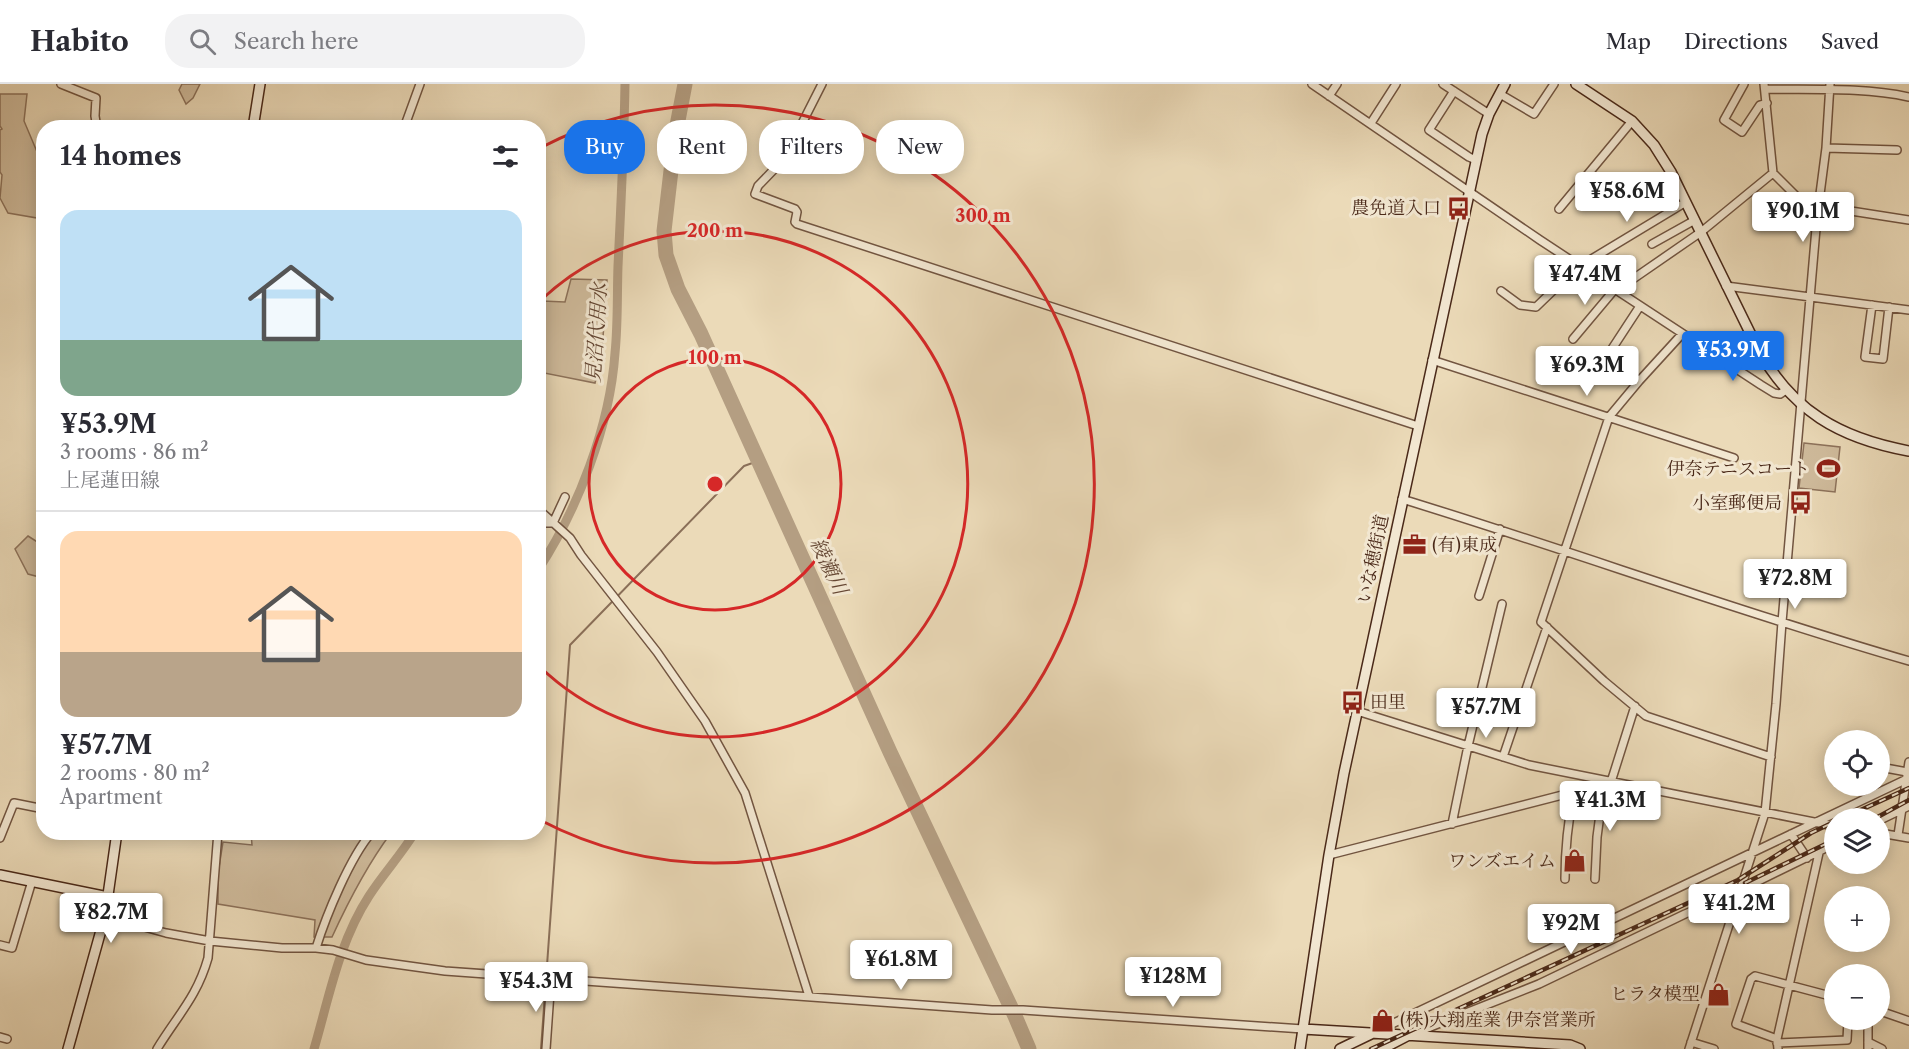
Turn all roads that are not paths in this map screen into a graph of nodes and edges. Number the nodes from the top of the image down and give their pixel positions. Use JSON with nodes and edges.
{"nodes":[{"id":1,"x":61,"y":84,"type":"edge"},
{"id":2,"x":260,"y":84,"type":"edge"},
{"id":3,"x":420,"y":84,"type":"edge"},
{"id":4,"x":822,"y":84,"type":"edge"},
{"id":5,"x":1312,"y":84,"type":"edge"},
{"id":6,"x":1337,"y":84,"type":"edge"},
{"id":7,"x":1396,"y":84,"type":"edge"},
{"id":8,"x":1443,"y":84,"type":"edge"},
{"id":9,"x":1505,"y":84,"type":"edge"},
{"id":10,"x":1554,"y":84,"type":"edge"},
{"id":11,"x":1576,"y":84,"type":"edge"},
{"id":12,"x":1744,"y":84,"type":"edge"},
{"id":13,"x":1765,"y":87,"type":"edge"},
{"id":14,"x":1829,"y":87,"type":"edge"},
{"id":15,"x":1454,"y":91,"type":"junction"},
{"id":16,"x":1500,"y":94,"type":"junction"},
{"id":17,"x":1329,"y":96,"type":"junction"},
{"id":18,"x":1909,"y":97,"type":"edge"},
{"id":19,"x":1767,"y":103,"type":"junction"},
{"id":20,"x":1489,"y":114,"type":"junction"},
{"id":21,"x":96,"y":120,"type":"edge"},
{"id":22,"x":254,"y":120,"type":"edge"},
{"id":23,"x":407,"y":120,"type":"edge"},
{"id":24,"x":1632,"y":122,"type":"junction"},
{"id":25,"x":1371,"y":123,"type":"junction"},
{"id":26,"x":1826,"y":148,"type":"junction"},
{"id":27,"x":1897,"y":150,"type":"dead end"},
{"id":28,"x":1476,"y":160,"type":"junction"},
{"id":29,"x":1773,"y":173,"type":"junction"},
{"id":30,"x":1469,"y":191,"type":"junction"},
{"id":31,"x":1686,"y":202,"type":"junction"},
{"id":32,"x":1819,"y":206,"type":"junction"},
{"id":33,"x":1559,"y":209,"type":"dead end"},
{"id":34,"x":1817,"y":217,"type":"junction"},
{"id":35,"x":1695,"y":220,"type":"junction"},
{"id":36,"x":1909,"y":220,"type":"edge"},
{"id":37,"x":1701,"y":232,"type":"junction"},
{"id":38,"x":1652,"y":244,"type":"dead end"},
{"id":39,"x":1580,"y":266,"type":"junction"},
{"id":40,"x":1590,"y":272,"type":"junction"},
{"id":41,"x":1726,"y":286,"type":"junction"},
{"id":42,"x":1616,"y":289,"type":"junction"},
{"id":43,"x":1502,"y":291,"type":"dead end"},
{"id":44,"x":1811,"y":296,"type":"junction"},
{"id":45,"x":1872,"y":305,"type":"junction"},
{"id":46,"x":1640,"y":306,"type":"junction"},
{"id":47,"x":1889,"y":307,"type":"junction"},
{"id":48,"x":1909,"y":310,"type":"edge"},
{"id":49,"x":1682,"y":334,"type":"junction"},
{"id":50,"x":1573,"y":339,"type":"dead end"},
{"id":51,"x":1432,"y":360,"type":"junction"},
{"id":52,"x":1639,"y":381,"type":"junction"},
{"id":53,"x":1786,"y":390,"type":"junction"},
{"id":54,"x":1802,"y":405,"type":"junction"},
{"id":55,"x":1609,"y":417,"type":"junction"},
{"id":56,"x":1418,"y":426,"type":"junction"},
{"id":57,"x":1909,"y":451,"type":"edge"},
{"id":58,"x":1734,"y":458,"type":"dead end"},
{"id":59,"x":565,"y":497,"type":"dead end"},
{"id":60,"x":1402,"y":499,"type":"junction"},
{"id":61,"x":546,"y":516,"type":"edge"},
{"id":62,"x":546,"y":523,"type":"edge"},
{"id":63,"x":555,"y":524,"type":"junction"},
{"id":64,"x":1500,"y":529,"type":"junction"},
{"id":65,"x":1565,"y":550,"type":"junction"},
{"id":66,"x":1479,"y":596,"type":"dead end"},
{"id":67,"x":1502,"y":604,"type":"dead end"},
{"id":68,"x":1782,"y":622,"type":"junction"},
{"id":69,"x":1547,"y":627,"type":"junction"},
{"id":70,"x":1909,"y":661,"type":"edge"},
{"id":71,"x":1635,"y":706,"type":"junction"},
{"id":72,"x":1357,"y":711,"type":"junction"},
{"id":73,"x":1468,"y":746,"type":"junction"},
{"id":74,"x":1503,"y":757,"type":"junction"},
{"id":75,"x":1771,"y":757,"type":"junction"},
{"id":76,"x":1909,"y":762,"type":"edge"},
{"id":77,"x":1890,"y":770,"type":"edge"},
{"id":78,"x":1908,"y":776,"type":"edge"},
{"id":79,"x":1607,"y":783,"type":"junction"},
{"id":80,"x":1574,"y":792,"type":"junction"},
{"id":81,"x":1909,"y":807,"type":"edge"},
{"id":82,"x":36,"y":808,"type":"edge"},
{"id":83,"x":1901,"y":810,"type":"junction"},
{"id":84,"x":1765,"y":813,"type":"junction"},
{"id":85,"x":1890,"y":815,"type":"edge"},
{"id":86,"x":1814,"y":822,"type":"junction"},
{"id":87,"x":1452,"y":824,"type":"junction"},
{"id":88,"x":1824,"y":824,"type":"edge"},
{"id":89,"x":1791,"y":834,"type":"junction"},
{"id":90,"x":1890,"y":834,"type":"edge"},
{"id":91,"x":1898,"y":835,"type":"junction"},
{"id":92,"x":0,"y":838,"type":"edge"},
{"id":93,"x":1909,"y":838,"type":"edge"},
{"id":94,"x":116,"y":840,"type":"edge"},
{"id":95,"x":217,"y":840,"type":"edge"},
{"id":96,"x":365,"y":840,"type":"edge"},
{"id":97,"x":1824,"y":850,"type":"edge"},
{"id":98,"x":1754,"y":851,"type":"junction"},
{"id":99,"x":1819,"y":853,"type":"junction"},
{"id":100,"x":1329,"y":855,"type":"junction"},
{"id":101,"x":1807,"y":858,"type":"junction"},
{"id":102,"x":0,"y":874,"type":"edge"},
{"id":103,"x":1565,"y":879,"type":"dead end"},
{"id":104,"x":1595,"y":879,"type":"dead end"},
{"id":105,"x":32,"y":881,"type":"junction"},
{"id":106,"x":1740,"y":890,"type":"junction"},
{"id":107,"x":108,"y":897,"type":"junction"},
{"id":108,"x":105,"y":916,"type":"junction"},
{"id":109,"x":210,"y":940,"type":"junction"},
{"id":110,"x":0,"y":945,"type":"edge"},
{"id":111,"x":316,"y":948,"type":"junction"},
{"id":112,"x":551,"y":978,"type":"junction"},
{"id":113,"x":1790,"y":984,"type":"junction"},
{"id":114,"x":1824,"y":994,"type":"edge"},
{"id":115,"x":809,"y":996,"type":"junction"},
{"id":116,"x":1890,"y":1014,"type":"edge"},
{"id":117,"x":1909,"y":1021,"type":"edge"},
{"id":118,"x":1304,"y":1029,"type":"junction"},
{"id":119,"x":1848,"y":1030,"type":"edge"},
{"id":120,"x":1868,"y":1030,"type":"edge"},
{"id":121,"x":1373,"y":1033,"type":"junction"},
{"id":122,"x":1407,"y":1036,"type":"junction"},
{"id":123,"x":1777,"y":1044,"type":"edge"},
{"id":124,"x":1500,"y":1045,"type":"edge"},
{"id":125,"x":1538,"y":1046,"type":"edge"},
{"id":126,"x":1690,"y":1046,"type":"edge"},
{"id":127,"x":1868,"y":1046,"type":"edge"},
{"id":128,"x":69,"y":1049,"type":"edge"},
{"id":129,"x":157,"y":1049,"type":"edge"},
{"id":130,"x":546,"y":1049,"type":"edge"},
{"id":131,"x":1300,"y":1049,"type":"edge"},
{"id":132,"x":1340,"y":1049,"type":"edge"},
{"id":133,"x":1382,"y":1049,"type":"edge"},
{"id":134,"x":1580,"y":1049,"type":"edge"},
{"id":135,"x":1714,"y":1049,"type":"edge"},
{"id":136,"x":1882,"y":1049,"type":"edge"}],
"edges":[{"from":1,"to":21,"type":"street"},
{"from":2,"to":22,"type":"street"},
{"from":3,"to":23,"type":"street"},
{"from":4,"to":56,"type":"street"},
{"from":5,"to":17,"type":"street"},
{"from":6,"to":17,"type":"street"},
{"from":7,"to":25,"type":"street"},
{"from":8,"to":15,"type":"street"},
{"from":9,"to":16,"type":"street","name":"いな穂街道"},
{"from":10,"to":16,"type":"street"},
{"from":11,"to":24,"type":"street"},
{"from":12,"to":19,"type":"street"},
{"from":13,"to":14,"type":"street"},
{"from":13,"to":19,"type":"street"},
{"from":14,"to":18,"type":"street"},
{"from":14,"to":26,"type":"street"},
{"from":15,"to":20,"type":"street"},
{"from":15,"to":28,"type":"street"},
{"from":16,"to":20,"type":"street","name":"いな穂街道"},
{"from":17,"to":25,"type":"street"},
{"from":19,"to":29,"type":"street"},
{"from":20,"to":28,"type":"street","name":"いな穂街道"},
{"from":24,"to":31,"type":"street"},
{"from":24,"to":33,"type":"street"},
{"from":25,"to":30,"type":"street"},
{"from":26,"to":27,"type":"street"},
{"from":26,"to":32,"type":"street"},
{"from":28,"to":30,"type":"street","name":"いな穂街道"},
{"from":29,"to":34,"type":"street"},
{"from":29,"to":37,"type":"street"},
{"from":30,"to":39,"type":"street"},
{"from":30,"to":51,"type":"street","name":"いな穂街道"},
{"from":31,"to":35,"type":"street"},
{"from":31,"to":39,"type":"street"},
{"from":32,"to":34,"type":"street"},
{"from":32,"to":36,"type":"street"},
{"from":34,"to":44,"type":"street"},
{"from":35,"to":37,"type":"street"},
{"from":35,"to":38,"type":"street"},
{"from":37,"to":41,"type":"street"},
{"from":37,"to":42,"type":"street"},
{"from":39,"to":40,"type":"street"},
{"from":40,"to":42,"type":"street"},
{"from":40,"to":43,"type":"street"},
{"from":41,"to":44,"type":"street"},
{"from":41,"to":53,"type":"street"},
{"from":42,"to":46,"type":"street"},
{"from":42,"to":50,"type":"street"},
{"from":44,"to":45,"type":"street"},
{"from":44,"to":54,"type":"street"},
{"from":45,"to":47,"type":"street"},
{"from":45,"to":47,"type":"street"},
{"from":46,"to":49,"type":"street"},
{"from":46,"to":52,"type":"street"},
{"from":47,"to":48,"type":"street"},
{"from":49,"to":52,"type":"street"},
{"from":49,"to":53,"type":"street"},
{"from":51,"to":55,"type":"street"},
{"from":51,"to":56,"type":"street","name":"いな穂街道"},
{"from":52,"to":55,"type":"street"},
{"from":53,"to":54,"type":"street"},
{"from":54,"to":57,"type":"street"},
{"from":54,"to":68,"type":"street"},
{"from":55,"to":58,"type":"street"},
{"from":55,"to":65,"type":"street"},
{"from":56,"to":60,"type":"street","name":"いな穂街道"},
{"from":59,"to":63,"type":"street"},
{"from":60,"to":64,"type":"street"},
{"from":60,"to":72,"type":"street","name":"いな穂街道"},
{"from":61,"to":63,"type":"street"},
{"from":62,"to":63,"type":"street"},
{"from":63,"to":115,"type":"street"},
{"from":64,"to":65,"type":"street"},
{"from":64,"to":66,"type":"street"},
{"from":65,"to":68,"type":"street"},
{"from":65,"to":69,"type":"street"},
{"from":67,"to":73,"type":"street"},
{"from":68,"to":70,"type":"street"},
{"from":68,"to":75,"type":"street"},
{"from":69,"to":71,"type":"street"},
{"from":69,"to":74,"type":"street"},
{"from":71,"to":75,"type":"street"},
{"from":71,"to":79,"type":"street"},
{"from":72,"to":73,"type":"street"},
{"from":72,"to":100,"type":"street","name":"いな穂街道"},
{"from":73,"to":74,"type":"street"},
{"from":73,"to":87,"type":"street"},
{"from":74,"to":79,"type":"street"},
{"from":75,"to":84,"type":"street"},
{"from":76,"to":78,"type":"street"},
{"from":77,"to":78,"type":"street"},
{"from":78,"to":83,"type":"street"},
{"from":78,"to":86,"type":"street"},
{"from":79,"to":80,"type":"street"},
{"from":79,"to":84,"type":"street"},
{"from":79,"to":104,"type":"street"},
{"from":80,"to":87,"type":"street"},
{"from":80,"to":103,"type":"street"},
{"from":81,"to":83,"type":"street"},
{"from":82,"to":92,"type":"street"},
{"from":83,"to":85,"type":"street"},
{"from":83,"to":91,"type":"street"},
{"from":84,"to":86,"type":"street"},
{"from":84,"to":98,"type":"street"},
{"from":86,"to":88,"type":"street"},
{"from":86,"to":89,"type":"street"},
{"from":87,"to":100,"type":"street"},
{"from":89,"to":98,"type":"street"},
{"from":89,"to":101,"type":"street"},
{"from":90,"to":91,"type":"street"},
{"from":91,"to":93,"type":"street"},
{"from":94,"to":107,"type":"street"},
{"from":95,"to":109,"type":"street"},
{"from":96,"to":111,"type":"street"},
{"from":97,"to":99,"type":"street"},
{"from":98,"to":106,"type":"street"},
{"from":98,"to":121,"type":"street"},
{"from":99,"to":101,"type":"street"},
{"from":99,"to":113,"type":"street"},
{"from":100,"to":118,"type":"street","name":"いな穂街道"},
{"from":101,"to":106,"type":"street"},
{"from":102,"to":105,"type":"street"},
{"from":105,"to":107,"type":"street"},
{"from":105,"to":110,"type":"street"},
{"from":106,"to":122,"type":"street"},
{"from":106,"to":126,"type":"street"},
{"from":107,"to":108,"type":"street"},
{"from":108,"to":109,"type":"street"},
{"from":108,"to":128,"type":"street"},
{"from":109,"to":111,"type":"street"},
{"from":109,"to":129,"type":"street"},
{"from":111,"to":112,"type":"street"},
{"from":112,"to":115,"type":"street"},
{"from":112,"to":130,"type":"street"},
{"from":113,"to":114,"type":"street"},
{"from":113,"to":123,"type":"street"},
{"from":113,"to":123,"type":"street"},
{"from":115,"to":118,"type":"street"},
{"from":116,"to":117,"type":"street"},
{"from":118,"to":121,"type":"street"},
{"from":118,"to":131,"type":"street","name":"いな穂街道"},
{"from":119,"to":123,"type":"street"},
{"from":120,"to":127,"type":"street"},
{"from":121,"to":122,"type":"street"},
{"from":121,"to":132,"type":"street"},
{"from":122,"to":124,"type":"street"},
{"from":122,"to":133,"type":"street"},
{"from":124,"to":125,"type":"street"},
{"from":125,"to":134,"type":"street"},
{"from":126,"to":135,"type":"street"},
{"from":127,"to":136,"type":"street"}]}
